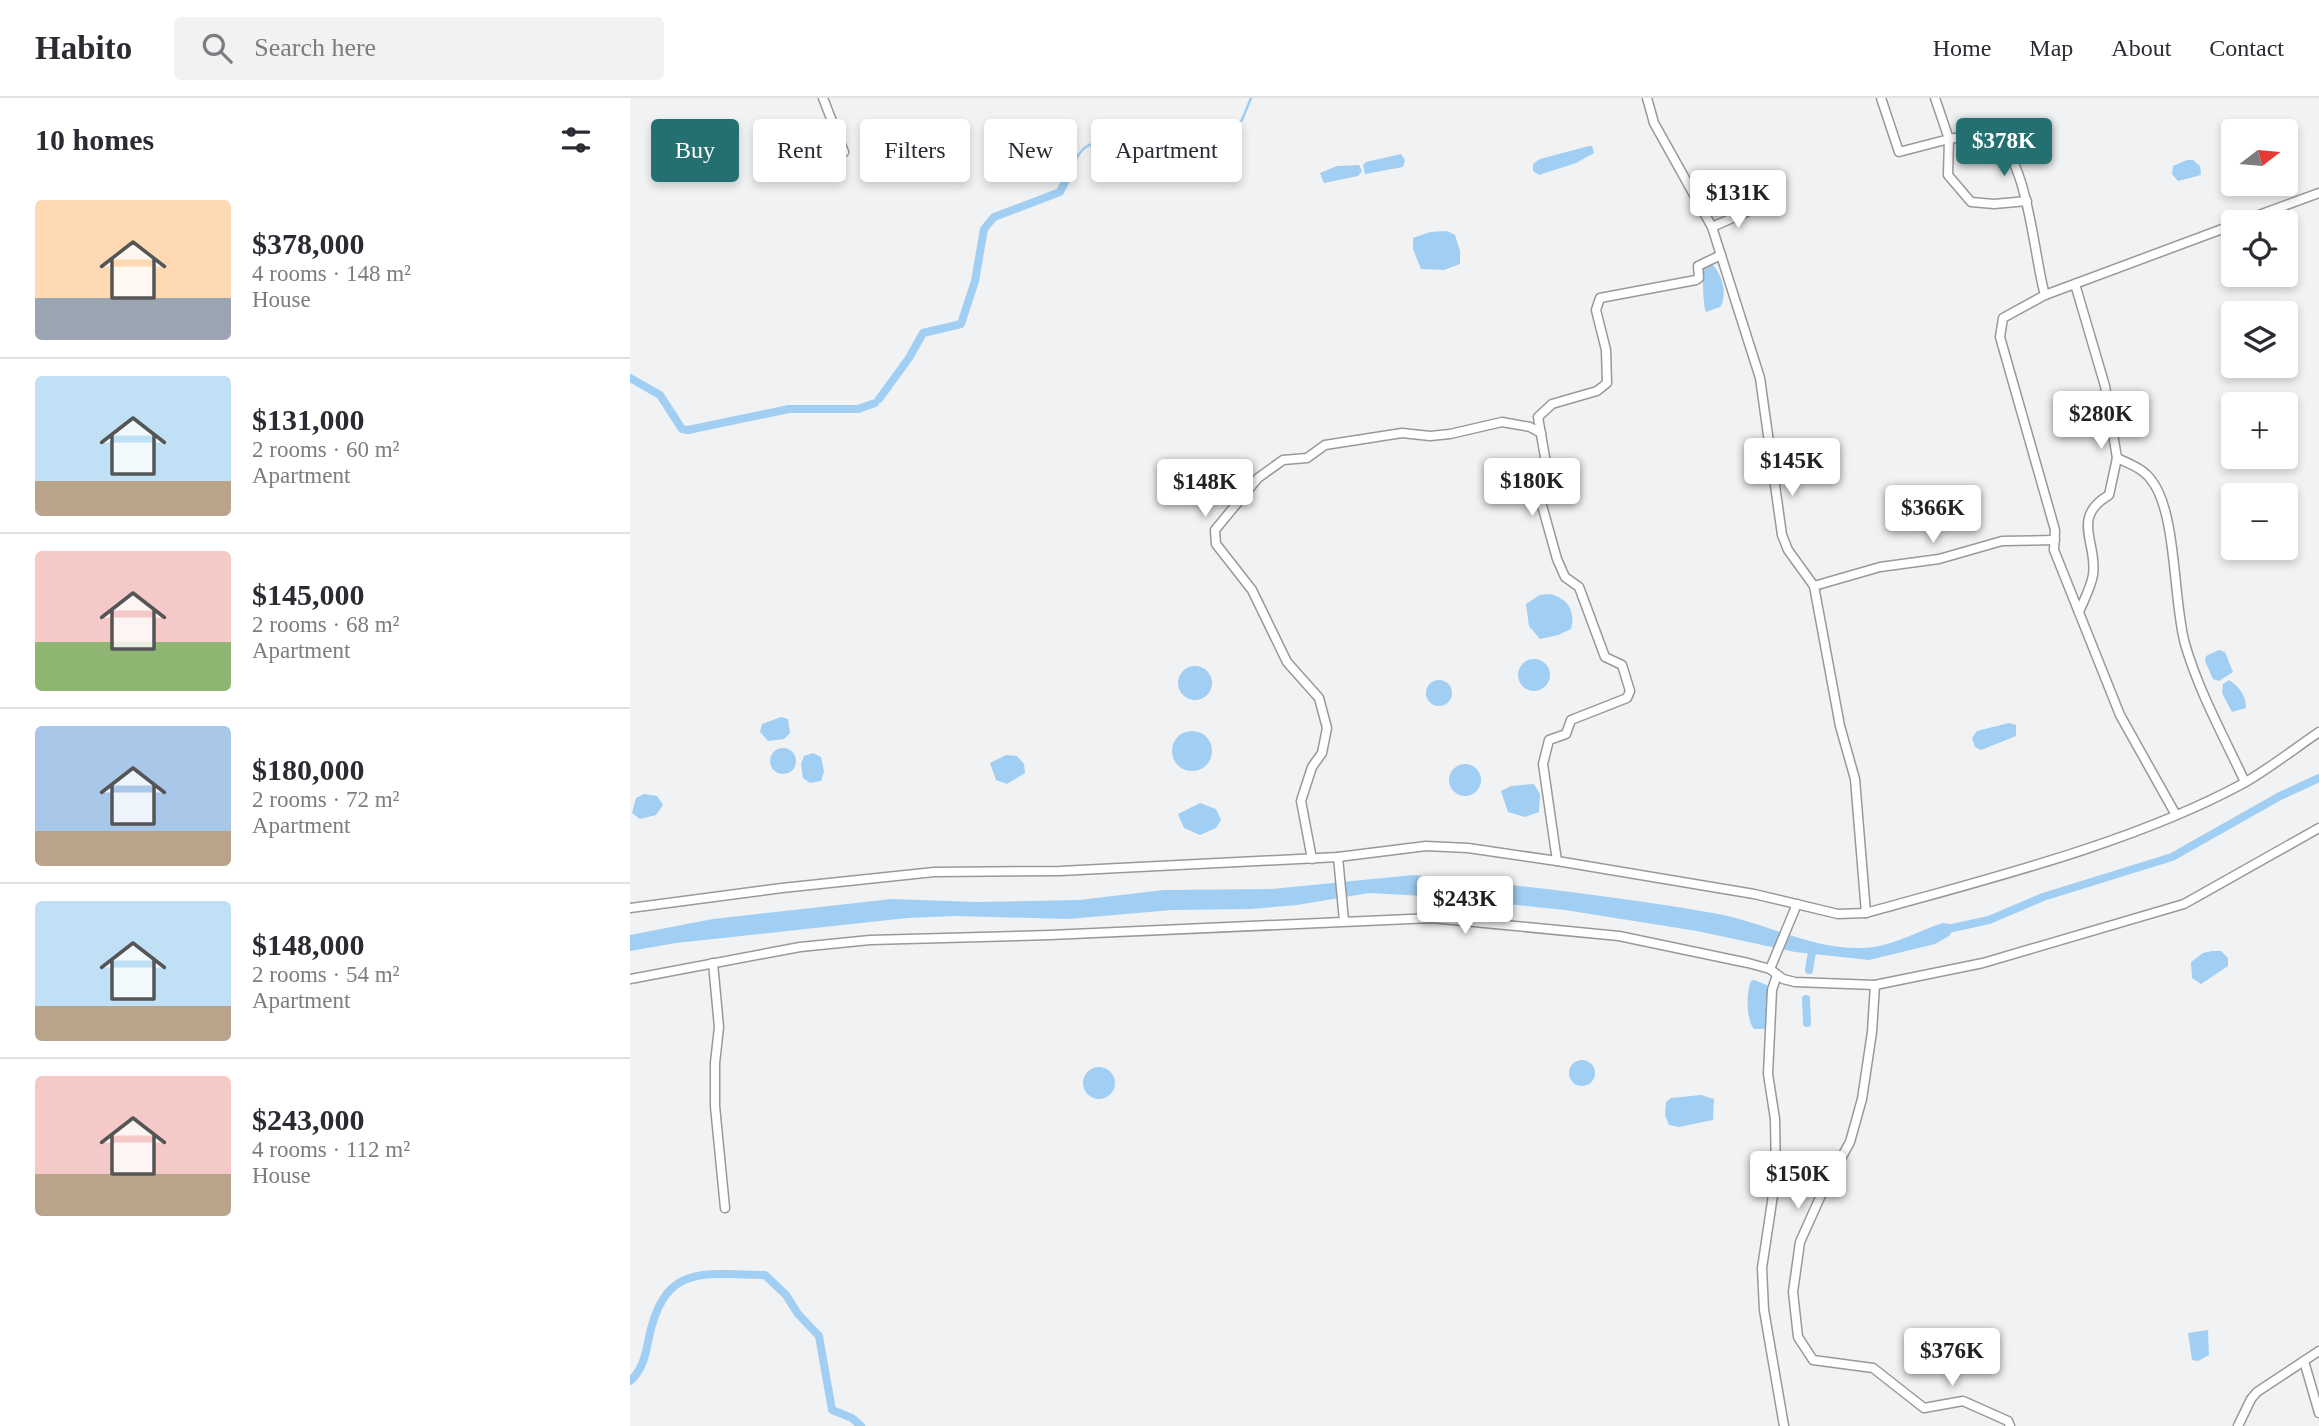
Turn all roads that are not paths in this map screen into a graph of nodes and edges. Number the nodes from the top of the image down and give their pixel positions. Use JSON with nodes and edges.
{"nodes":[{"id":1,"x":823,"y":98,"type":"edge"},
{"id":2,"x":1647,"y":98,"type":"edge"},
{"id":3,"x":1881,"y":98,"type":"edge"},
{"id":4,"x":1935,"y":98,"type":"edge"},
{"id":5,"x":831,"y":119,"type":"edge"},
{"id":6,"x":1949,"y":139,"type":"junction"},
{"id":7,"x":2319,"y":193,"type":"edge"},
{"id":8,"x":2027,"y":201,"type":"junction"},
{"id":9,"x":1753,"y":209,"type":"dead end"},
{"id":10,"x":2273,"y":210,"type":"edge"},
{"id":11,"x":1712,"y":227,"type":"junction"},
{"id":12,"x":2221,"y":229,"type":"edge"},
{"id":13,"x":1721,"y":256,"type":"junction"},
{"id":14,"x":2075,"y":284,"type":"junction"},
{"id":15,"x":2045,"y":295,"type":"junction"},
{"id":16,"x":1541,"y":433,"type":"junction"},
{"id":17,"x":2117,"y":458,"type":"junction"},
{"id":18,"x":2055,"y":540,"type":"junction"},
{"id":19,"x":1814,"y":586,"type":"junction"},
{"id":20,"x":2079,"y":612,"type":"junction"},
{"id":21,"x":2319,"y":732,"type":"edge"},
{"id":22,"x":2245,"y":782,"type":"junction"},
{"id":23,"x":2176,"y":815,"type":"junction"},
{"id":24,"x":2319,"y":828,"type":"edge"},
{"id":25,"x":1338,"y":857,"type":"junction"},
{"id":26,"x":1312,"y":859,"type":"junction"},
{"id":27,"x":1557,"y":861,"type":"junction"},
{"id":28,"x":1797,"y":904,"type":"junction"},
{"id":29,"x":630,"y":908,"type":"edge"},
{"id":30,"x":1866,"y":913,"type":"junction"},
{"id":31,"x":1344,"y":921,"type":"junction"},
{"id":32,"x":713,"y":963,"type":"junction"},
{"id":33,"x":1773,"y":972,"type":"junction"},
{"id":34,"x":630,"y":979,"type":"edge"},
{"id":35,"x":1875,"y":985,"type":"junction"},
{"id":36,"x":725,"y":1208,"type":"dead end"},
{"id":37,"x":2319,"y":1351,"type":"edge"},
{"id":38,"x":2304,"y":1361,"type":"junction"},
{"id":39,"x":2319,"y":1413,"type":"edge"},
{"id":40,"x":1784,"y":1426,"type":"edge"},
{"id":41,"x":2010,"y":1426,"type":"edge"},
{"id":42,"x":2238,"y":1426,"type":"edge"}],
"edges":[{"from":1,"to":5,"type":"street"},
{"from":2,"to":11,"type":"street"},
{"from":3,"to":6,"type":"street"},
{"from":4,"to":6,"type":"street"},
{"from":6,"to":8,"type":"street"},
{"from":6,"to":8,"type":"street"},
{"from":7,"to":10,"type":"street"},
{"from":8,"to":15,"type":"street"},
{"from":9,"to":11,"type":"street"},
{"from":11,"to":13,"type":"street"},
{"from":12,"to":14,"type":"street"},
{"from":13,"to":16,"type":"street"},
{"from":13,"to":19,"type":"street"},
{"from":14,"to":15,"type":"street"},
{"from":14,"to":17,"type":"street"},
{"from":15,"to":18,"type":"street"},
{"from":16,"to":26,"type":"street"},
{"from":16,"to":27,"type":"street"},
{"from":17,"to":20,"type":"street"},
{"from":17,"to":22,"type":"street"},
{"from":18,"to":19,"type":"street"},
{"from":18,"to":20,"type":"street"},
{"from":19,"to":30,"type":"street"},
{"from":20,"to":23,"type":"street"},
{"from":21,"to":22,"type":"street"},
{"from":22,"to":23,"type":"street"},
{"from":23,"to":30,"type":"street"},
{"from":24,"to":35,"type":"street"},
{"from":25,"to":26,"type":"street"},
{"from":25,"to":27,"type":"street"},
{"from":25,"to":31,"type":"street"},
{"from":26,"to":29,"type":"street"},
{"from":27,"to":28,"type":"street"},
{"from":28,"to":30,"type":"street"},
{"from":28,"to":33,"type":"street"},
{"from":31,"to":32,"type":"street"},
{"from":31,"to":33,"type":"street"},
{"from":32,"to":34,"type":"street"},
{"from":32,"to":36,"type":"street"},
{"from":33,"to":35,"type":"street"},
{"from":33,"to":40,"type":"street"},
{"from":35,"to":41,"type":"street"},
{"from":37,"to":38,"type":"street"},
{"from":38,"to":39,"type":"street"},
{"from":38,"to":42,"type":"street"}]}
